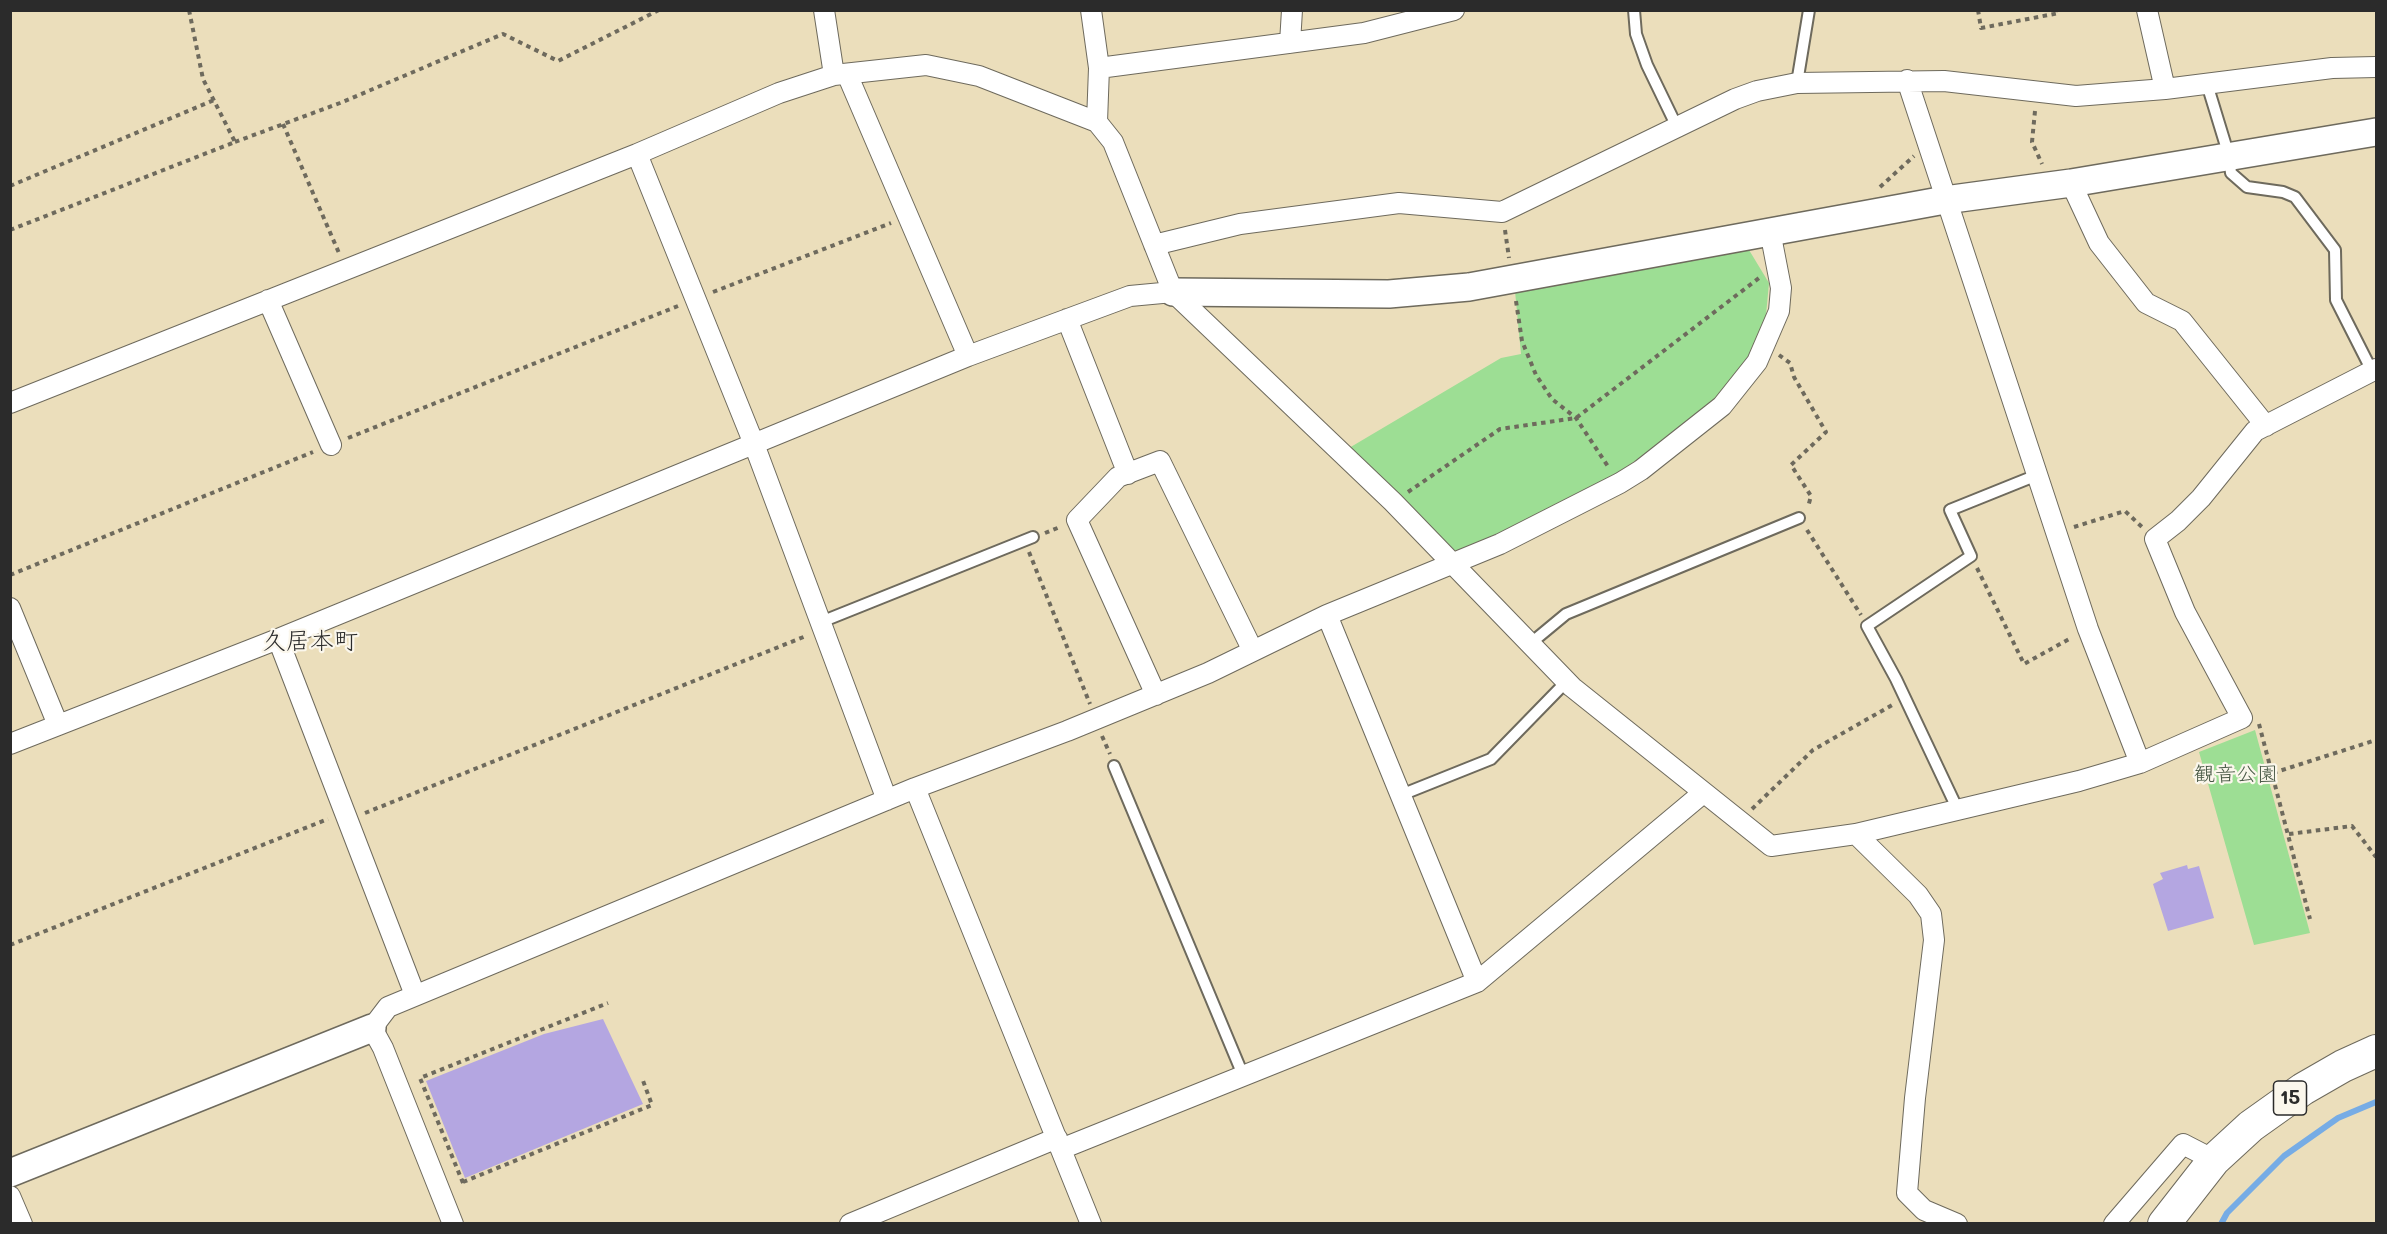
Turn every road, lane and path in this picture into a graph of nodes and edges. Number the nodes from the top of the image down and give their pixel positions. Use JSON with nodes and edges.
{"nodes":[{"id":1,"x":189,"y":10,"type":"edge"},
{"id":2,"x":659,"y":10,"type":"edge"},
{"id":3,"x":824,"y":10,"type":"edge"},
{"id":4,"x":1090,"y":10,"type":"edge"},
{"id":5,"x":1292,"y":10,"type":"edge"},
{"id":6,"x":1454,"y":10,"type":"edge"},
{"id":7,"x":1634,"y":10,"type":"edge"},
{"id":8,"x":1809,"y":10,"type":"edge"},
{"id":9,"x":1978,"y":10,"type":"edge"},
{"id":10,"x":2058,"y":10,"type":"edge"},
{"id":11,"x":2147,"y":10,"type":"edge"},
{"id":12,"x":1290,"y":43,"type":"junction"},
{"id":13,"x":2376,"y":67,"type":"edge"},
{"id":14,"x":1098,"y":68,"type":"junction"},
{"id":15,"x":841,"y":74,"type":"junction"},
{"id":16,"x":1907,"y":80,"type":"junction"},
{"id":17,"x":1797,"y":83,"type":"junction"},
{"id":18,"x":2207,"y":84,"type":"junction"},
{"id":19,"x":2165,"y":89,"type":"junction"},
{"id":20,"x":2037,"y":92,"type":"junction"},
{"id":21,"x":214,"y":100,"type":"junction"},
{"id":22,"x":1098,"y":122,"type":"junction"},
{"id":23,"x":283,"y":124,"type":"junction"},
{"id":24,"x":1677,"y":127,"type":"junction"},
{"id":25,"x":2376,"y":132,"type":"edge"},
{"id":26,"x":235,"y":142,"type":"junction"},
{"id":27,"x":1928,"y":144,"type":"junction"},
{"id":28,"x":637,"y":154,"type":"junction"},
{"id":29,"x":2229,"y":156,"type":"junction"},
{"id":30,"x":2062,"y":184,"type":"junction"},
{"id":31,"x":10,"y":186,"type":"edge"},
{"id":32,"x":1945,"y":200,"type":"junction"},
{"id":33,"x":1502,"y":212,"type":"junction"},
{"id":34,"x":908,"y":217,"type":"junction"},
{"id":35,"x":1847,"y":217,"type":"junction"},
{"id":36,"x":10,"y":230,"type":"edge"},
{"id":37,"x":1770,"y":231,"type":"junction"},
{"id":38,"x":1154,"y":245,"type":"junction"},
{"id":39,"x":1775,"y":265,"type":"junction"},
{"id":40,"x":346,"y":269,"type":"junction"},
{"id":41,"x":1513,"y":279,"type":"junction"},
{"id":42,"x":1173,"y":292,"type":"junction"},
{"id":43,"x":695,"y":299,"type":"junction"},
{"id":44,"x":268,"y":300,"type":"junction"},
{"id":45,"x":1067,"y":319,"type":"junction"},
{"id":46,"x":1767,"y":344,"type":"junction"},
{"id":47,"x":969,"y":356,"type":"junction"},
{"id":48,"x":2374,"y":370,"type":"edge"},
{"id":49,"x":10,"y":403,"type":"edge"},
{"id":50,"x":1576,"y":418,"type":"junction"},
{"id":51,"x":2266,"y":426,"type":"junction"},
{"id":52,"x":754,"y":444,"type":"junction"},
{"id":53,"x":332,"y":445,"type":"junction"},
{"id":54,"x":1128,"y":474,"type":"junction"},
{"id":55,"x":2037,"y":475,"type":"junction"},
{"id":56,"x":1620,"y":483,"type":"junction"},
{"id":57,"x":1393,"y":502,"type":"junction"},
{"id":58,"x":1799,"y":518,"type":"junction"},
{"id":59,"x":1077,"y":520,"type":"junction"},
{"id":60,"x":2056,"y":532,"type":"junction"},
{"id":61,"x":1029,"y":539,"type":"junction"},
{"id":62,"x":2155,"y":539,"type":"junction"},
{"id":63,"x":1971,"y":556,"type":"junction"},
{"id":64,"x":1453,"y":565,"type":"junction"},
{"id":65,"x":10,"y":575,"type":"edge"},
{"id":66,"x":10,"y":608,"type":"edge"},
{"id":67,"x":1327,"y":615,"type":"junction"},
{"id":68,"x":822,"y":626,"type":"junction"},
{"id":69,"x":1867,"y":626,"type":"junction"},
{"id":70,"x":2088,"y":629,"type":"junction"},
{"id":71,"x":278,"y":639,"type":"junction"},
{"id":72,"x":1531,"y":643,"type":"junction"},
{"id":73,"x":1252,"y":651,"type":"junction"},
{"id":74,"x":1567,"y":681,"type":"junction"},
{"id":75,"x":1156,"y":694,"type":"junction"},
{"id":76,"x":1905,"y":697,"type":"junction"},
{"id":77,"x":2242,"y":718,"type":"junction"},
{"id":78,"x":1096,"y":719,"type":"junction"},
{"id":79,"x":58,"y":725,"type":"junction"},
{"id":80,"x":2376,"y":740,"type":"edge"},
{"id":81,"x":10,"y":744,"type":"edge"},
{"id":82,"x":2140,"y":763,"type":"junction"},
{"id":83,"x":1114,"y":766,"type":"joint"},
{"id":84,"x":2273,"y":773,"type":"junction"},
{"id":85,"x":915,"y":788,"type":"junction"},
{"id":86,"x":1703,"y":793,"type":"junction"},
{"id":87,"x":1401,"y":795,"type":"junction"},
{"id":88,"x":887,"y":800,"type":"junction"},
{"id":89,"x":1957,"y":808,"type":"junction"},
{"id":90,"x":347,"y":816,"type":"junction"},
{"id":91,"x":1739,"y":821,"type":"junction"},
{"id":92,"x":1856,"y":834,"type":"junction"},
{"id":93,"x":2289,"y":834,"type":"junction"},
{"id":94,"x":2376,"y":857,"type":"edge"},
{"id":95,"x":2310,"y":919,"type":"dead end"},
{"id":96,"x":10,"y":945,"type":"edge"},
{"id":97,"x":1477,"y":982,"type":"junction"},
{"id":98,"x":415,"y":995,"type":"junction"},
{"id":99,"x":608,"y":1003,"type":"dead end"},
{"id":100,"x":372,"y":1028,"type":"junction"},
{"id":101,"x":2376,"y":1051,"type":"edge"},
{"id":102,"x":1243,"y":1075,"type":"junction"},
{"id":103,"x":642,"y":1078,"type":"dead end"},
{"id":104,"x":1059,"y":1143,"type":"junction"},
{"id":105,"x":2214,"y":1160,"type":"junction"},
{"id":106,"x":10,"y":1173,"type":"edge"},
{"id":107,"x":463,"y":1182,"type":"junction"},
{"id":108,"x":440,"y":1192,"type":"junction"},
{"id":109,"x":10,"y":1196,"type":"edge"},
{"id":110,"x":22,"y":1224,"type":"edge"},
{"id":111,"x":453,"y":1224,"type":"edge"},
{"id":112,"x":850,"y":1224,"type":"edge"},
{"id":113,"x":1091,"y":1224,"type":"edge"},
{"id":114,"x":1957,"y":1224,"type":"edge"},
{"id":115,"x":2114,"y":1224,"type":"edge"},
{"id":116,"x":2164,"y":1224,"type":"edge"}],
"edges":[{"from":1,"to":21,"type":"path"},
{"from":2,"to":23,"type":"path"},
{"from":3,"to":15,"type":"street"},
{"from":4,"to":14,"type":"street"},
{"from":5,"to":12,"type":"street"},
{"from":6,"to":12,"type":"street"},
{"from":7,"to":24,"type":"lane"},
{"from":8,"to":17,"type":"lane"},
{"from":9,"to":10,"type":"path"},
{"from":11,"to":19,"type":"street"},
{"from":12,"to":14,"type":"street"},
{"from":13,"to":18,"type":"street"},
{"from":14,"to":22,"type":"street"},
{"from":15,"to":22,"type":"street"},
{"from":15,"to":28,"type":"street"},
{"from":15,"to":34,"type":"street"},
{"from":16,"to":17,"type":"street"},
{"from":16,"to":20,"type":"street"},
{"from":16,"to":27,"type":"street"},
{"from":17,"to":24,"type":"street"},
{"from":18,"to":19,"type":"street"},
{"from":18,"to":29,"type":"lane"},
{"from":19,"to":20,"type":"street"},
{"from":20,"to":30,"type":"path"},
{"from":21,"to":26,"type":"path"},
{"from":21,"to":31,"type":"path"},
{"from":22,"to":38,"type":"street"},
{"from":23,"to":26,"type":"path"},
{"from":23,"to":40,"type":"path"},
{"from":24,"to":33,"type":"street"},
{"from":25,"to":29,"type":"street"},
{"from":26,"to":36,"type":"path"},
{"from":27,"to":32,"type":"street"},
{"from":27,"to":35,"type":"path"},
{"from":28,"to":40,"type":"street"},
{"from":28,"to":43,"type":"street"},
{"from":29,"to":30,"type":"street"},
{"from":29,"to":48,"type":"lane"},
{"from":30,"to":32,"type":"street"},
{"from":30,"to":51,"type":"street"},
{"from":32,"to":35,"type":"street"},
{"from":32,"to":55,"type":"street"},
{"from":33,"to":38,"type":"street"},
{"from":33,"to":41,"type":"path"},
{"from":34,"to":43,"type":"path"},
{"from":34,"to":47,"type":"street"},
{"from":35,"to":37,"type":"street"},
{"from":37,"to":39,"type":"street"},
{"from":37,"to":41,"type":"street"},
{"from":38,"to":42,"type":"street"},
{"from":39,"to":46,"type":"street"},
{"from":39,"to":50,"type":"path"},
{"from":40,"to":44,"type":"street"},
{"from":41,"to":42,"type":"street"},
{"from":41,"to":50,"type":"path"},
{"from":42,"to":45,"type":"street"},
{"from":42,"to":57,"type":"street"},
{"from":43,"to":52,"type":"street"},
{"from":43,"to":53,"type":"path"},
{"from":44,"to":49,"type":"street"},
{"from":44,"to":53,"type":"street"},
{"from":45,"to":47,"type":"street"},
{"from":45,"to":54,"type":"street"},
{"from":46,"to":56,"type":"street"},
{"from":46,"to":58,"type":"path"},
{"from":47,"to":52,"type":"street"},
{"from":48,"to":51,"type":"street"},
{"from":50,"to":56,"type":"path"},
{"from":50,"to":57,"type":"path"},
{"from":51,"to":62,"type":"street"},
{"from":52,"to":68,"type":"street"},
{"from":52,"to":71,"type":"street"},
{"from":53,"to":65,"type":"path"},
{"from":54,"to":59,"type":"street"},
{"from":54,"to":73,"type":"street"},
{"from":55,"to":60,"type":"street"},
{"from":55,"to":63,"type":"lane"},
{"from":56,"to":64,"type":"street"},
{"from":57,"to":64,"type":"street"},
{"from":58,"to":69,"type":"path"},
{"from":58,"to":72,"type":"lane"},
{"from":59,"to":61,"type":"path"},
{"from":59,"to":75,"type":"street"},
{"from":60,"to":62,"type":"path"},
{"from":60,"to":70,"type":"street"},
{"from":61,"to":68,"type":"lane"},
{"from":61,"to":78,"type":"path"},
{"from":62,"to":77,"type":"street"},
{"from":63,"to":69,"type":"lane"},
{"from":63,"to":70,"type":"path"},
{"from":64,"to":67,"type":"street"},
{"from":64,"to":72,"type":"street"},
{"from":66,"to":79,"type":"street"},
{"from":67,"to":73,"type":"street"},
{"from":67,"to":87,"type":"street"},
{"from":68,"to":88,"type":"street"},
{"from":68,"to":90,"type":"path"},
{"from":69,"to":76,"type":"lane"},
{"from":70,"to":82,"type":"street"},
{"from":71,"to":79,"type":"street"},
{"from":71,"to":90,"type":"street"},
{"from":72,"to":74,"type":"street"},
{"from":73,"to":75,"type":"street"},
{"from":74,"to":86,"type":"street"},
{"from":74,"to":87,"type":"lane"},
{"from":75,"to":78,"type":"street"},
{"from":76,"to":89,"type":"lane"},
{"from":76,"to":91,"type":"path"},
{"from":77,"to":82,"type":"street"},
{"from":77,"to":84,"type":"path"},
{"from":78,"to":83,"type":"path"},
{"from":78,"to":85,"type":"street"},
{"from":79,"to":81,"type":"street"},
{"from":80,"to":84,"type":"path"},
{"from":82,"to":89,"type":"street"},
{"from":83,"to":102,"type":"lane"},
{"from":84,"to":93,"type":"path"},
{"from":85,"to":88,"type":"street"},
{"from":85,"to":104,"type":"street"},
{"from":86,"to":91,"type":"street"},
{"from":86,"to":97,"type":"street"},
{"from":87,"to":97,"type":"street"},
{"from":88,"to":98,"type":"street"},
{"from":89,"to":92,"type":"street"},
{"from":90,"to":96,"type":"path"},
{"from":90,"to":98,"type":"street"},
{"from":91,"to":92,"type":"street"},
{"from":92,"to":114,"type":"street"},
{"from":93,"to":94,"type":"path"},
{"from":93,"to":95,"type":"path"},
{"from":97,"to":102,"type":"street"},
{"from":98,"to":100,"type":"street"},
{"from":99,"to":107,"type":"path"},
{"from":100,"to":106,"type":"street"},
{"from":100,"to":108,"type":"street"},
{"from":101,"to":105,"type":"main road","number":"15"},
{"from":102,"to":104,"type":"street"},
{"from":103,"to":107,"type":"path"},
{"from":104,"to":112,"type":"street"},
{"from":104,"to":113,"type":"street"},
{"from":105,"to":115,"type":"street"},
{"from":105,"to":116,"type":"main road","number":"15"},
{"from":107,"to":108,"type":"path"},
{"from":108,"to":111,"type":"street"},
{"from":109,"to":110,"type":"street"}]}
